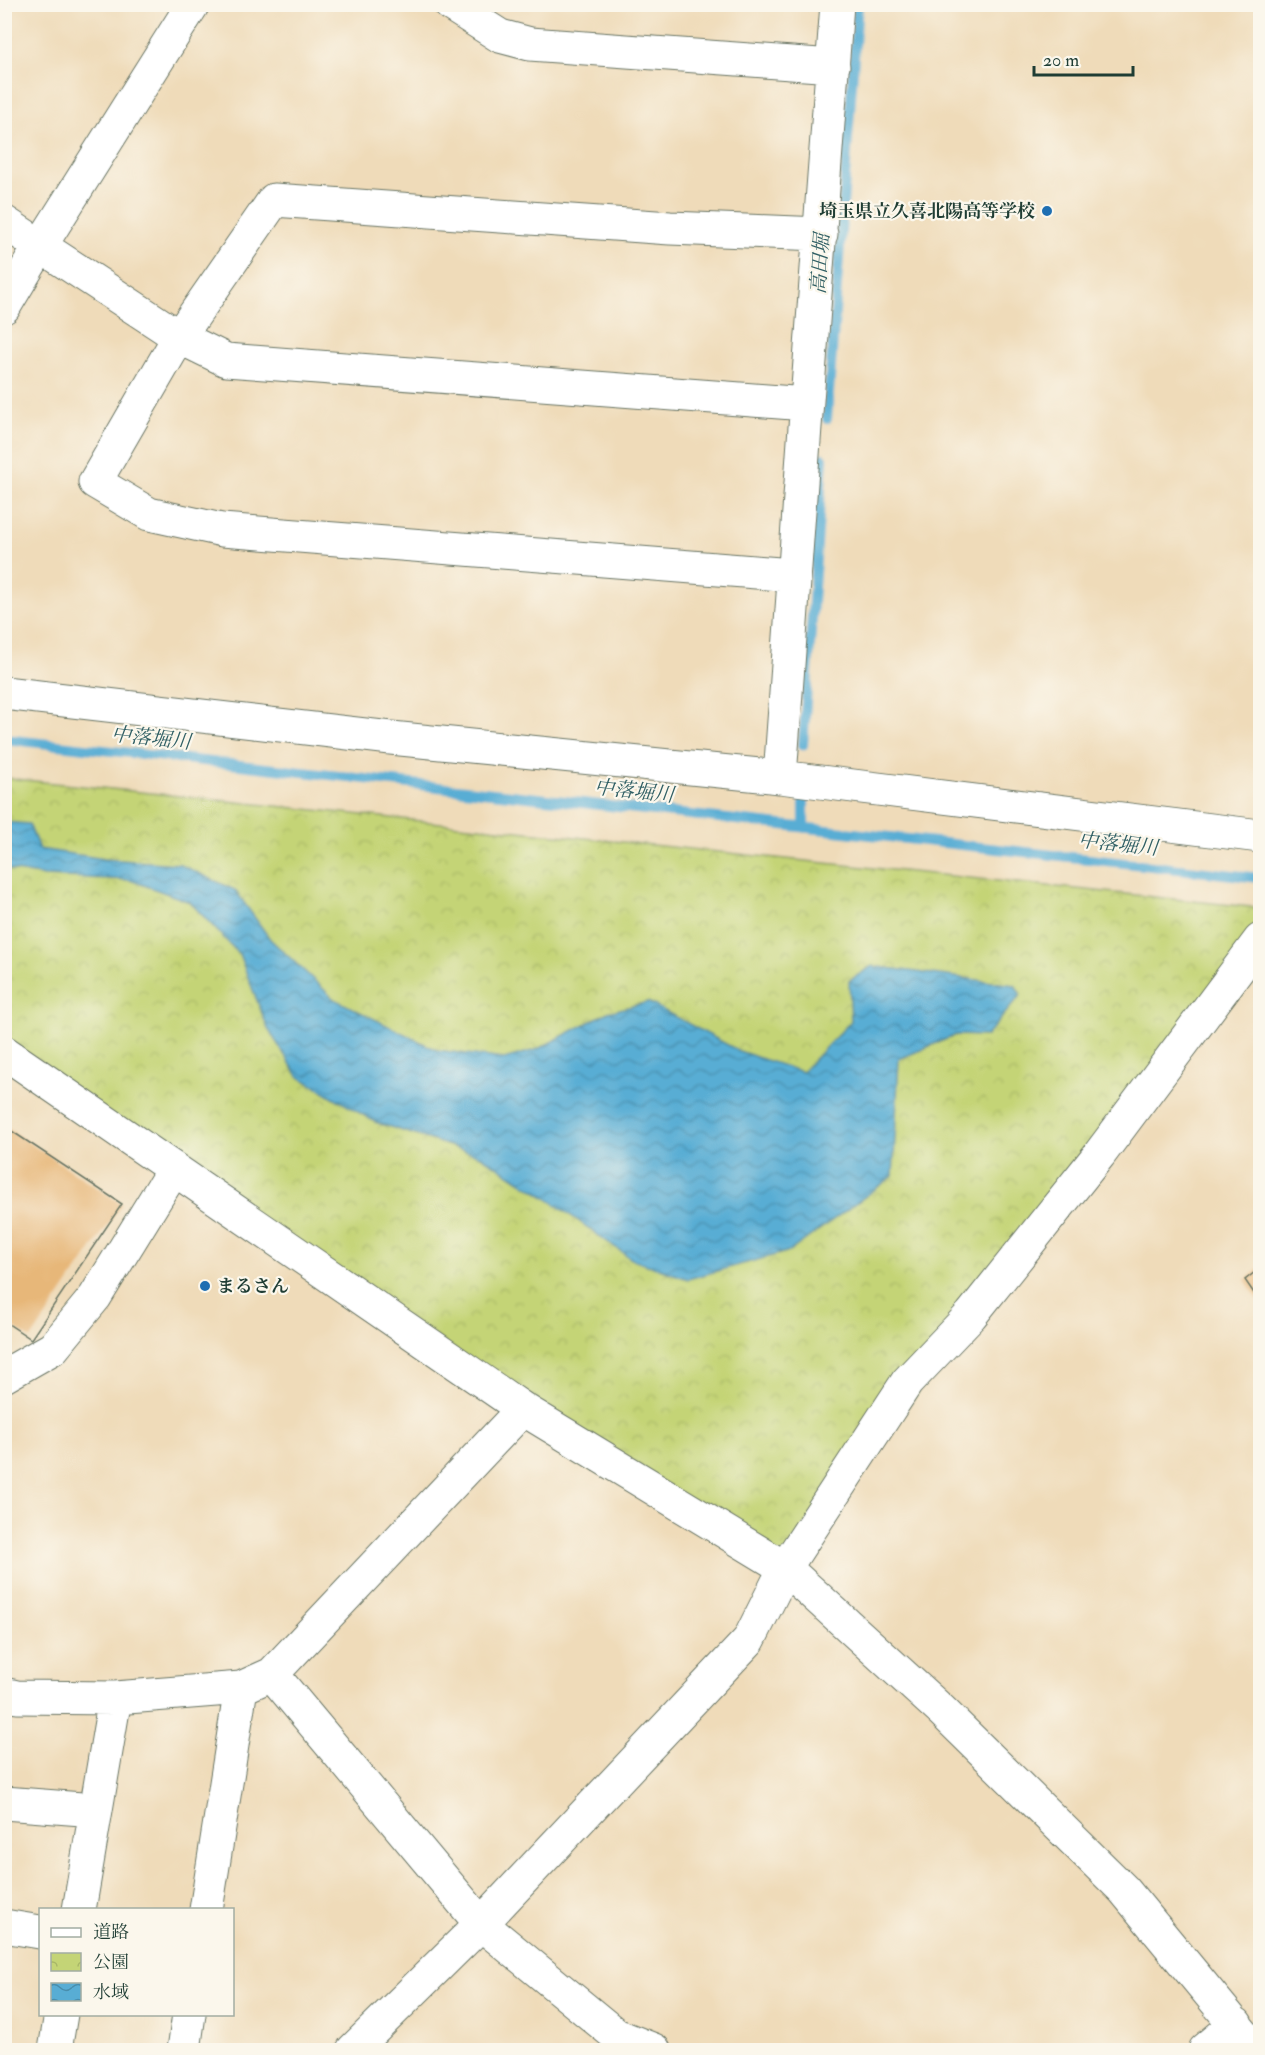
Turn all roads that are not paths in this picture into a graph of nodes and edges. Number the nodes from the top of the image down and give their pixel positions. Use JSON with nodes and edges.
{"nodes":[{"id":1,"x":193,"y":4,"type":"edge"},
{"id":2,"x":450,"y":4,"type":"edge"},
{"id":3,"x":837,"y":4,"type":"edge"},
{"id":4,"x":833,"y":66,"type":"junction"},
{"id":5,"x":4,"y":222,"type":"edge"},
{"id":6,"x":820,"y":234,"type":"junction"},
{"id":7,"x":41,"y":245,"type":"junction"},
{"id":8,"x":4,"y":307,"type":"edge"},
{"id":9,"x":179,"y":337,"type":"junction"},
{"id":10,"x":806,"y":404,"type":"junction"},
{"id":11,"x":793,"y":575,"type":"junction"},
{"id":12,"x":4,"y":693,"type":"edge"},
{"id":13,"x":780,"y":777,"type":"junction"},
{"id":14,"x":1260,"y":836,"type":"edge"},
{"id":15,"x":1260,"y":940,"type":"edge"},
{"id":16,"x":4,"y":1052,"type":"edge"},
{"id":17,"x":174,"y":1169,"type":"junction"},
{"id":18,"x":4,"y":1377,"type":"edge"},
{"id":19,"x":524,"y":1409,"type":"junction"},
{"id":20,"x":785,"y":1568,"type":"junction"},
{"id":21,"x":272,"y":1674,"type":"junction"},
{"id":22,"x":241,"y":1688,"type":"junction"},
{"id":23,"x":4,"y":1694,"type":"edge"},
{"id":24,"x":115,"y":1698,"type":"junction"},
{"id":25,"x":4,"y":1803,"type":"edge"},
{"id":26,"x":96,"y":1810,"type":"junction"},
{"id":27,"x":79,"y":1908,"type":"edge"},
{"id":28,"x":206,"y":1908,"type":"edge"},
{"id":29,"x":481,"y":1924,"type":"junction"},
{"id":30,"x":4,"y":1926,"type":"edge"},
{"id":31,"x":39,"y":1932,"type":"edge"},
{"id":32,"x":61,"y":2016,"type":"edge"},
{"id":33,"x":189,"y":2016,"type":"edge"},
{"id":34,"x":1236,"y":2024,"type":"junction"},
{"id":35,"x":55,"y":2050,"type":"edge"},
{"id":36,"x":184,"y":2050,"type":"edge"},
{"id":37,"x":353,"y":2050,"type":"edge"},
{"id":38,"x":654,"y":2050,"type":"edge"},
{"id":39,"x":1205,"y":2050,"type":"edge"},
{"id":40,"x":1256,"y":2050,"type":"edge"}],
"edges":[{"from":1,"to":7,"type":"street"},
{"from":2,"to":4,"type":"street"},
{"from":3,"to":4,"type":"street"},
{"from":4,"to":6,"type":"street"},
{"from":5,"to":7,"type":"street"},
{"from":6,"to":9,"type":"street"},
{"from":6,"to":10,"type":"street"},
{"from":7,"to":8,"type":"street"},
{"from":7,"to":9,"type":"street"},
{"from":9,"to":10,"type":"street"},
{"from":9,"to":11,"type":"street"},
{"from":10,"to":11,"type":"street"},
{"from":11,"to":13,"type":"street"},
{"from":12,"to":13,"type":"street"},
{"from":13,"to":14,"type":"street"},
{"from":15,"to":20,"type":"street"},
{"from":16,"to":17,"type":"street"},
{"from":17,"to":18,"type":"street"},
{"from":17,"to":19,"type":"street"},
{"from":19,"to":20,"type":"street"},
{"from":19,"to":21,"type":"street"},
{"from":20,"to":29,"type":"street"},
{"from":20,"to":34,"type":"street"},
{"from":21,"to":22,"type":"street"},
{"from":21,"to":29,"type":"street"},
{"from":22,"to":24,"type":"street"},
{"from":22,"to":28,"type":"street"},
{"from":23,"to":24,"type":"street"},
{"from":24,"to":26,"type":"street"},
{"from":25,"to":26,"type":"street"},
{"from":26,"to":27,"type":"street"},
{"from":29,"to":37,"type":"street"},
{"from":29,"to":38,"type":"street"},
{"from":30,"to":31,"type":"street"},
{"from":32,"to":35,"type":"street"},
{"from":33,"to":36,"type":"street"},
{"from":34,"to":39,"type":"street"},
{"from":34,"to":40,"type":"street"}]}
